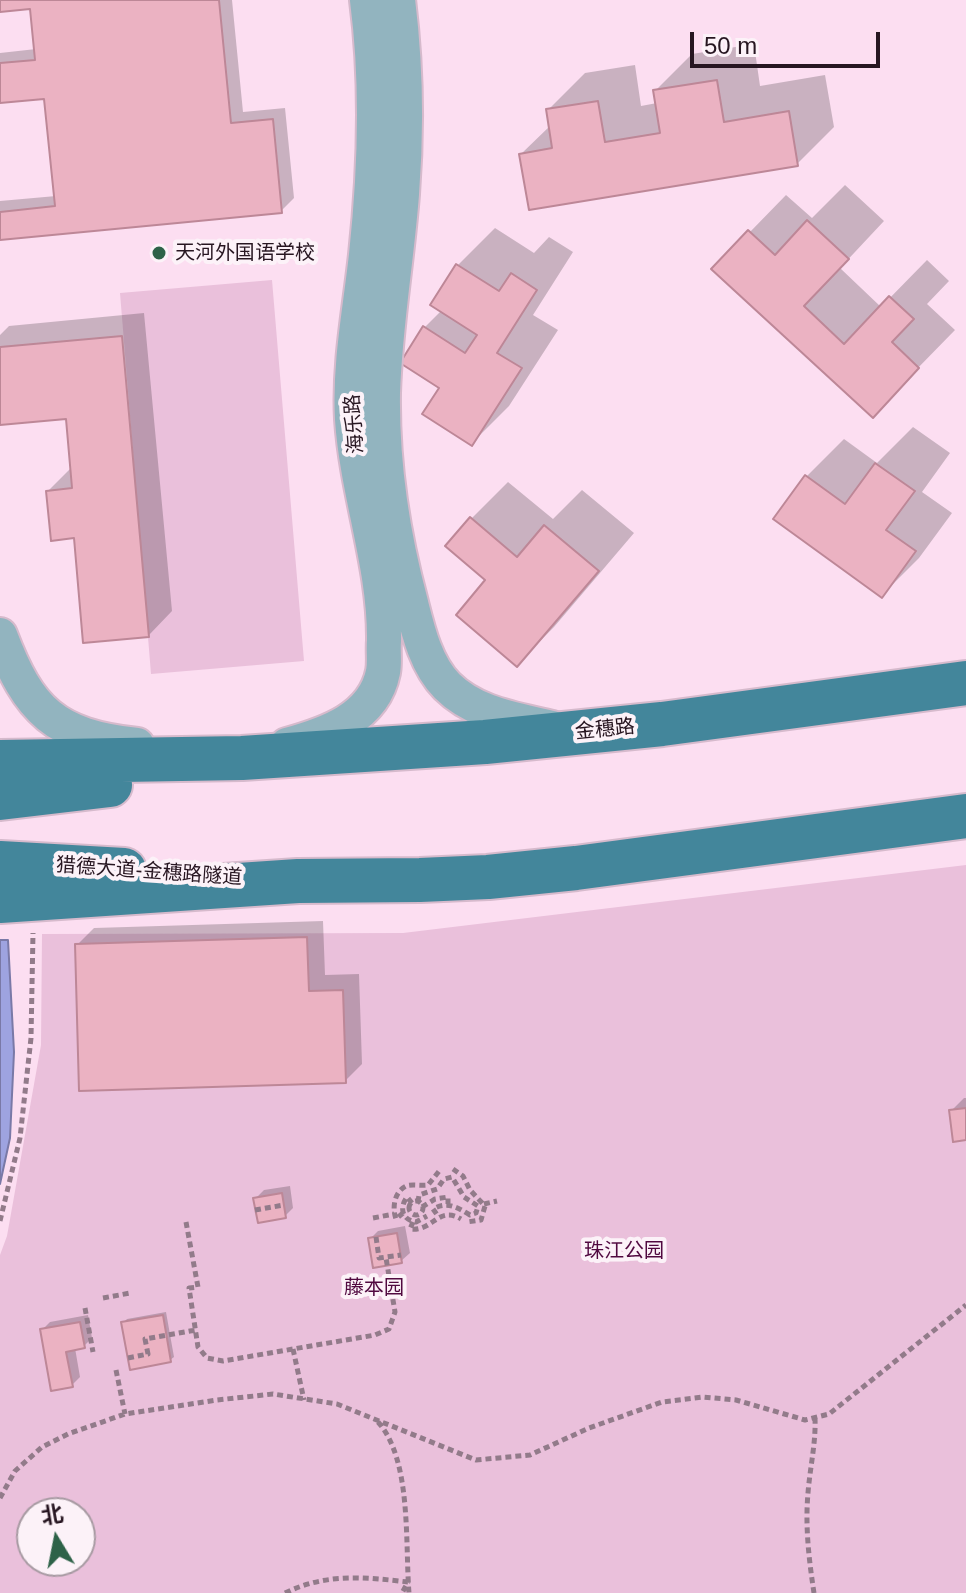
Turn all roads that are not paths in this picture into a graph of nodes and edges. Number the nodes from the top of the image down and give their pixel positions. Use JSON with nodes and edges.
{"nodes":[{"id":1,"x":367,"y":0,"type":"edge"},
{"id":2,"x":398,"y":0,"type":"edge"},
{"id":3,"x":0,"y":635,"type":"edge"},
{"id":4,"x":966,"y":683,"type":"edge"},
{"id":5,"x":576,"y":733,"type":"junction"},
{"id":6,"x":242,"y":758,"type":"junction"},
{"id":7,"x":0,"y":762,"type":"edge"},
{"id":8,"x":0,"y":798,"type":"edge"},
{"id":9,"x":966,"y":816,"type":"edge"},
{"id":10,"x":10,"y":885,"type":"edge"}],
"edges":[{"from":1,"to":6,"type":"street","name":"海乐路"},
{"from":2,"to":5,"type":"street","name":"海乐路"},
{"from":3,"to":6,"type":"street"},
{"from":4,"to":5,"type":"main road","name":"金穗路"},
{"from":5,"to":6,"type":"main road","name":"金穗路"},
{"from":6,"to":7,"type":"main road"},
{"from":6,"to":8,"type":"main road"},
{"from":9,"to":10,"type":"main road","name":"猎德大道-金穗路隧道"}]}
